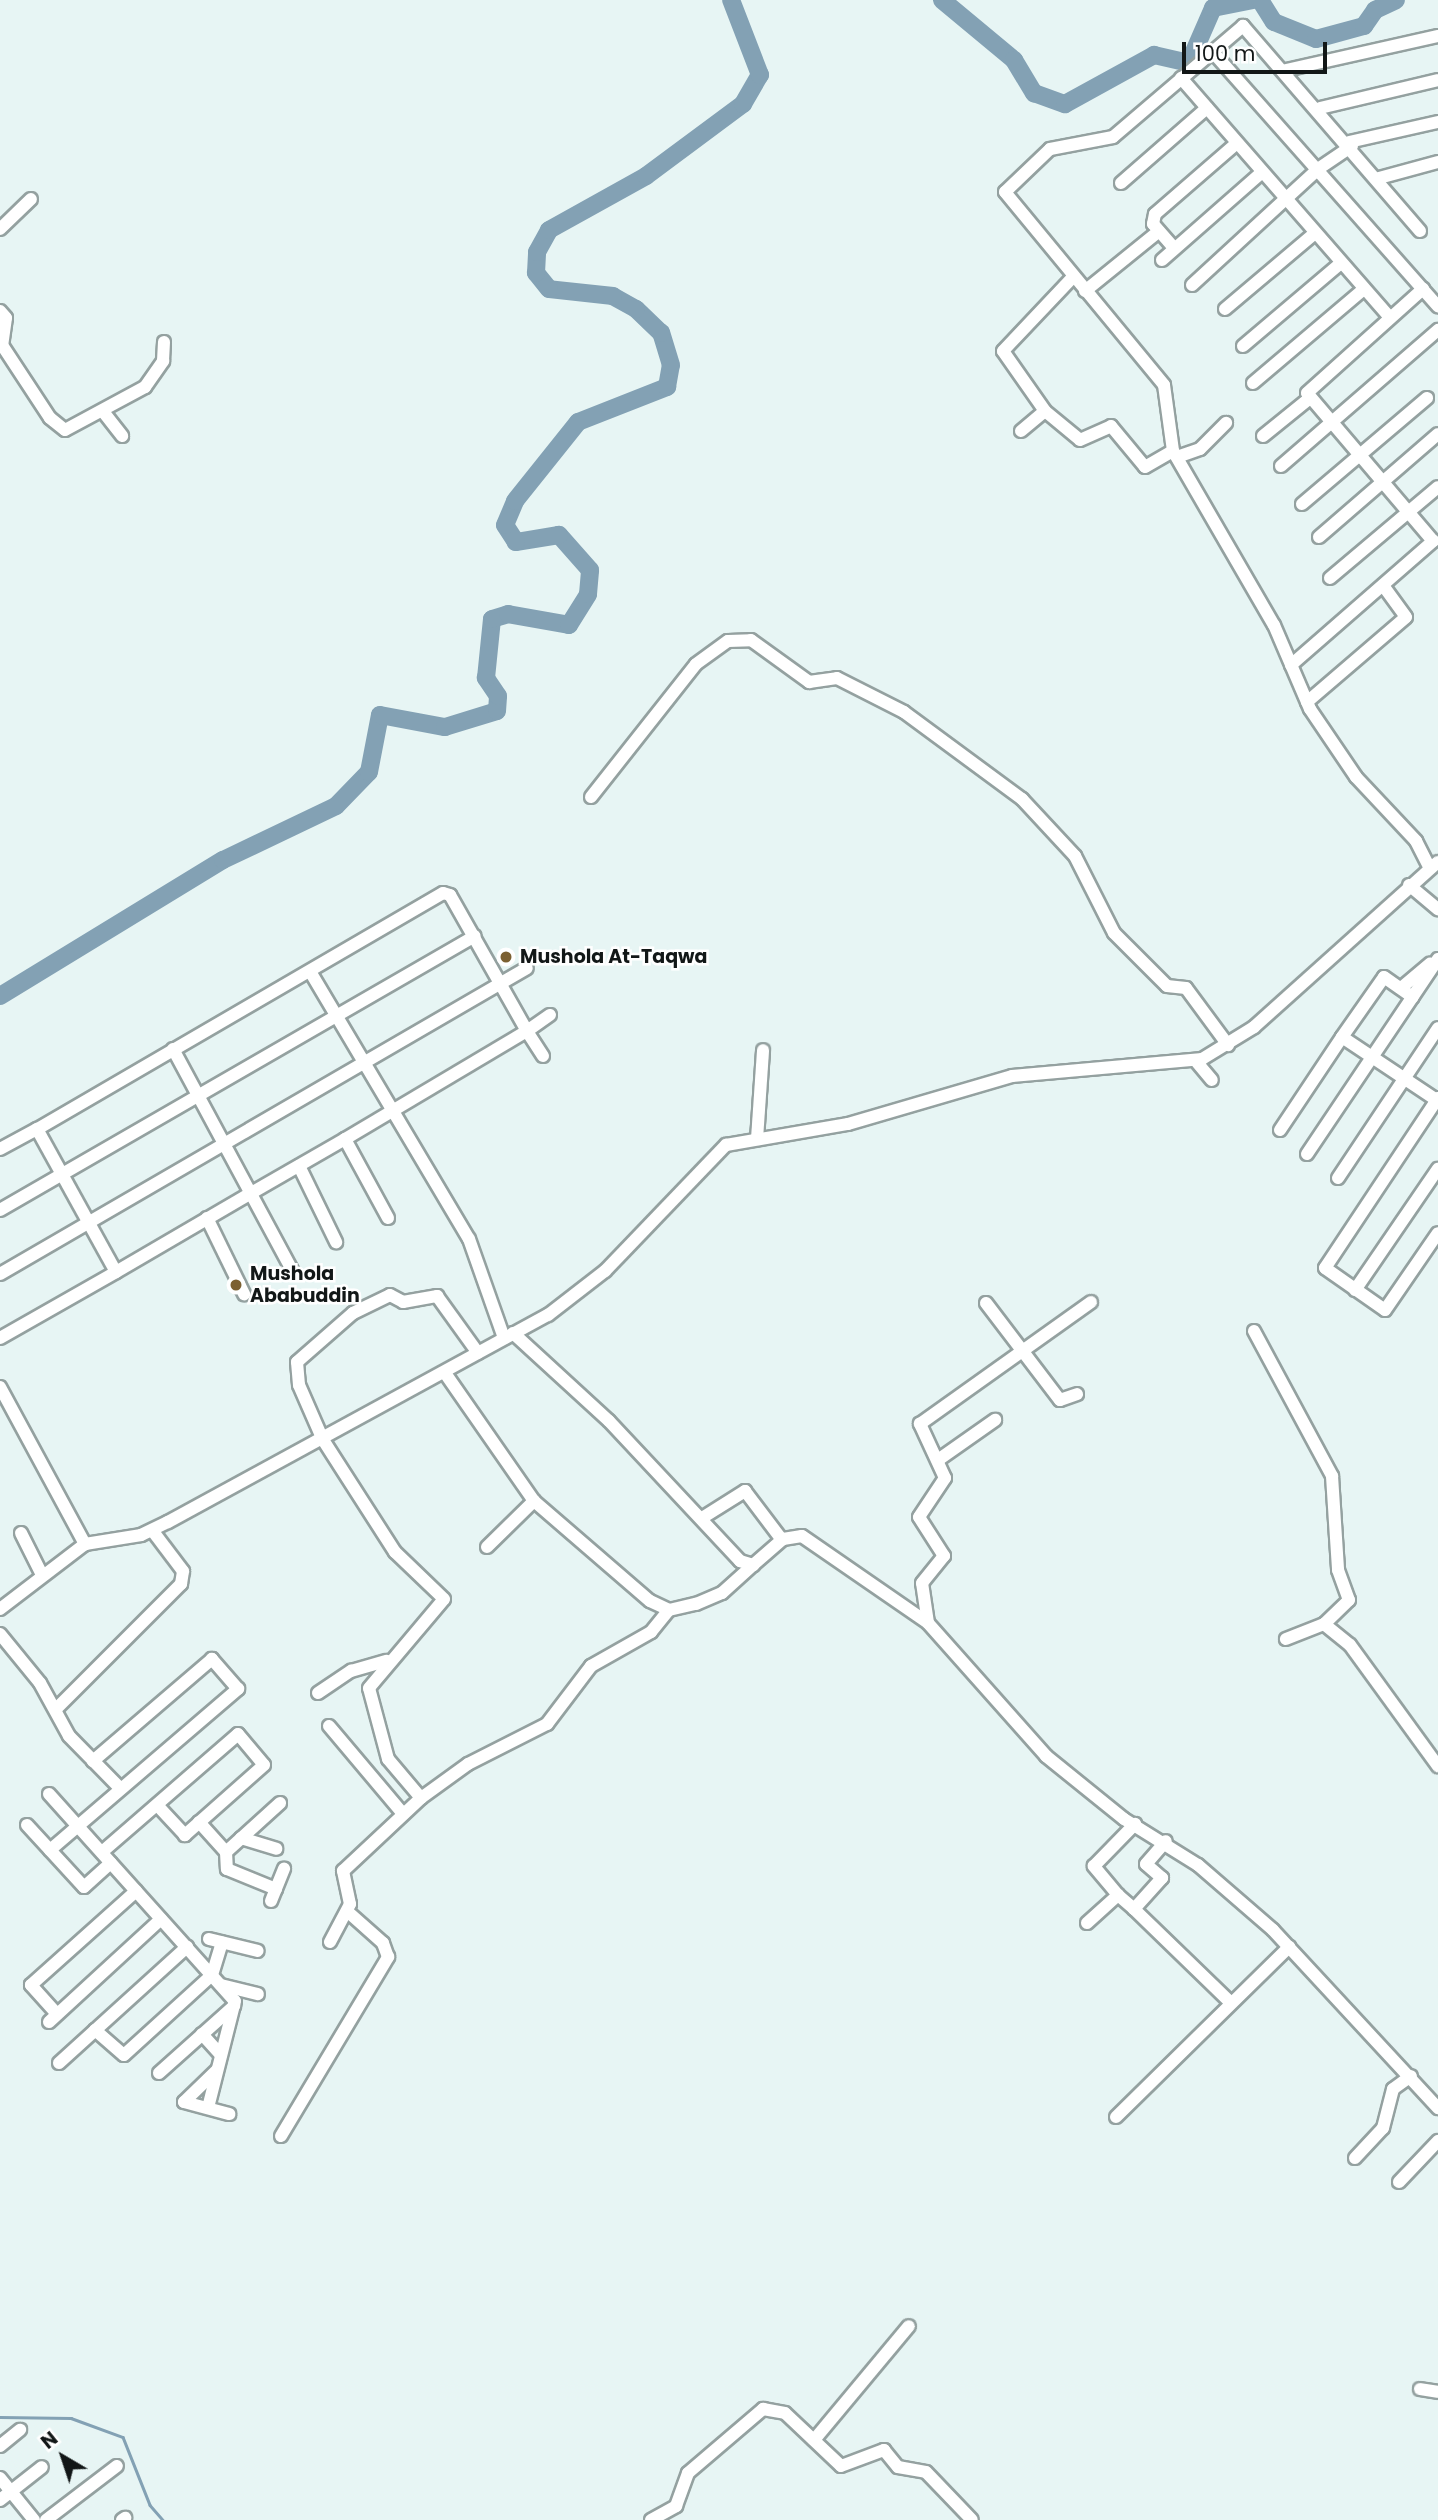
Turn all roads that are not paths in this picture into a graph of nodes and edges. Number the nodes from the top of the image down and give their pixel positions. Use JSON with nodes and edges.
{"nodes":[{"id":1,"x":1438,"y":36,"type":"edge"},
{"id":2,"x":1212,"y":51,"type":"junction"},
{"id":3,"x":1286,"y":70,"type":"junction"},
{"id":4,"x":1181,"y":78,"type":"junction"},
{"id":5,"x":1438,"y":80,"type":"edge"},
{"id":6,"x":1208,"y":108,"type":"junction"},
{"id":7,"x":1320,"y":108,"type":"junction"},
{"id":8,"x":1438,"y":122,"type":"edge"},
{"id":9,"x":1237,"y":142,"type":"junction"},
{"id":10,"x":1350,"y":144,"type":"junction"},
{"id":11,"x":1438,"y":162,"type":"edge"},
{"id":12,"x":1318,"y":169,"type":"junction"},
{"id":13,"x":1262,"y":172,"type":"junction"},
{"id":14,"x":1380,"y":178,"type":"junction"},
{"id":15,"x":1121,"y":183,"type":"dead end"},
{"id":16,"x":31,"y":199,"type":"dead end"},
{"id":17,"x":1288,"y":202,"type":"junction"},
{"id":18,"x":0,"y":229,"type":"edge"},
{"id":19,"x":1159,"y":231,"type":"junction"},
{"id":20,"x":1420,"y":231,"type":"dead end"},
{"id":21,"x":1315,"y":233,"type":"junction"},
{"id":22,"x":1174,"y":248,"type":"junction"},
{"id":23,"x":1163,"y":260,"type":"dead end"},
{"id":24,"x":1341,"y":263,"type":"junction"},
{"id":25,"x":1073,"y":276,"type":"junction"},
{"id":26,"x":1192,"y":285,"type":"dead end"},
{"id":27,"x":1364,"y":289,"type":"junction"},
{"id":28,"x":1423,"y":289,"type":"junction"},
{"id":29,"x":1085,"y":290,"type":"junction"},
{"id":30,"x":1438,"y":306,"type":"edge"},
{"id":31,"x":1225,"y":309,"type":"dead end"},
{"id":32,"x":0,"y":311,"type":"edge"},
{"id":33,"x":1390,"y":318,"type":"junction"},
{"id":34,"x":1438,"y":330,"type":"edge"},
{"id":35,"x":164,"y":342,"type":"dead end"},
{"id":36,"x":1243,"y":346,"type":"dead end"},
{"id":37,"x":1253,"y":383,"type":"dead end"},
{"id":38,"x":1310,"y":398,"type":"junction"},
{"id":39,"x":1427,"y":398,"type":"dead end"},
{"id":40,"x":1045,"y":411,"type":"junction"},
{"id":41,"x":105,"y":414,"type":"junction"},
{"id":42,"x":1332,"y":421,"type":"junction"},
{"id":43,"x":1226,"y":423,"type":"dead end"},
{"id":44,"x":1021,"y":431,"type":"dead end"},
{"id":45,"x":1438,"y":434,"type":"edge"},
{"id":46,"x":122,"y":436,"type":"dead end"},
{"id":47,"x":1263,"y":436,"type":"dead end"},
{"id":48,"x":1175,"y":454,"type":"junction"},
{"id":49,"x":1361,"y":454,"type":"junction"},
{"id":50,"x":1281,"y":466,"type":"dead end"},
{"id":51,"x":1385,"y":481,"type":"junction"},
{"id":52,"x":1438,"y":488,"type":"edge"},
{"id":53,"x":1302,"y":504,"type":"dead end"},
{"id":54,"x":1410,"y":511,"type":"junction"},
{"id":55,"x":1319,"y":537,"type":"dead end"},
{"id":56,"x":1330,"y":578,"type":"dead end"},
{"id":57,"x":1383,"y":585,"type":"junction"},
{"id":58,"x":1291,"y":665,"type":"junction"},
{"id":59,"x":1307,"y":702,"type":"junction"},
{"id":60,"x":591,"y":797,"type":"dead end"},
{"id":61,"x":1434,"y":865,"type":"edge"},
{"id":62,"x":1409,"y":885,"type":"junction"},
{"id":63,"x":1438,"y":909,"type":"edge"},
{"id":64,"x":475,"y":936,"type":"junction"},
{"id":65,"x":1438,"y":958,"type":"edge"},
{"id":66,"x":527,"y":968,"type":"dead end"},
{"id":67,"x":311,"y":973,"type":"junction"},
{"id":68,"x":502,"y":983,"type":"junction"},
{"id":69,"x":1401,"y":988,"type":"junction"},
{"id":70,"x":1413,"y":997,"type":"junction"},
{"id":71,"x":550,"y":1015,"type":"dead end"},
{"id":72,"x":337,"y":1018,"type":"junction"},
{"id":73,"x":1438,"y":1028,"type":"edge"},
{"id":74,"x":527,"y":1031,"type":"junction"},
{"id":75,"x":1342,"y":1037,"type":"junction"},
{"id":76,"x":1228,"y":1045,"type":"junction"},
{"id":77,"x":173,"y":1049,"type":"junction"},
{"id":78,"x":764,"y":1050,"type":"dead end"},
{"id":79,"x":543,"y":1056,"type":"dead end"},
{"id":80,"x":1373,"y":1058,"type":"junction"},
{"id":81,"x":1195,"y":1060,"type":"junction"},
{"id":82,"x":365,"y":1065,"type":"junction"},
{"id":83,"x":1404,"y":1079,"type":"junction"},
{"id":84,"x":1212,"y":1080,"type":"dead end"},
{"id":85,"x":200,"y":1094,"type":"junction"},
{"id":86,"x":1437,"y":1100,"type":"edge"},
{"id":87,"x":391,"y":1112,"type":"junction"},
{"id":88,"x":37,"y":1129,"type":"junction"},
{"id":89,"x":1280,"y":1130,"type":"dead end"},
{"id":90,"x":345,"y":1139,"type":"junction"},
{"id":91,"x":757,"y":1139,"type":"junction"},
{"id":92,"x":226,"y":1143,"type":"junction"},
{"id":93,"x":0,"y":1149,"type":"edge"},
{"id":94,"x":1307,"y":1154,"type":"dead end"},
{"id":95,"x":299,"y":1166,"type":"junction"},
{"id":96,"x":1438,"y":1169,"type":"edge"},
{"id":97,"x":61,"y":1176,"type":"junction"},
{"id":98,"x":1338,"y":1178,"type":"dead end"},
{"id":99,"x":253,"y":1192,"type":"junction"},
{"id":100,"x":0,"y":1210,"type":"edge"},
{"id":101,"x":207,"y":1218,"type":"junction"},
{"id":102,"x":388,"y":1218,"type":"dead end"},
{"id":103,"x":88,"y":1224,"type":"junction"},
{"id":104,"x":1438,"y":1233,"type":"edge"},
{"id":105,"x":336,"y":1242,"type":"dead end"},
{"id":106,"x":1438,"y":1251,"type":"edge"},
{"id":107,"x":116,"y":1272,"type":"junction"},
{"id":108,"x":293,"y":1272,"type":"dead end"},
{"id":109,"x":0,"y":1274,"type":"edge"},
{"id":110,"x":1412,"y":1274,"type":"junction"},
{"id":111,"x":1355,"y":1290,"type":"junction"},
{"id":112,"x":244,"y":1294,"type":"dead end"},
{"id":113,"x":1091,"y":1302,"type":"dead end"},
{"id":114,"x":986,"y":1303,"type":"dead end"},
{"id":115,"x":1254,"y":1331,"type":"dead end"},
{"id":116,"x":508,"y":1335,"type":"junction"},
{"id":117,"x":0,"y":1338,"type":"edge"},
{"id":118,"x":1023,"y":1348,"type":"junction"},
{"id":119,"x":478,"y":1353,"type":"junction"},
{"id":120,"x":445,"y":1373,"type":"junction"},
{"id":121,"x":0,"y":1387,"type":"edge"},
{"id":122,"x":1077,"y":1395,"type":"dead end"},
{"id":123,"x":995,"y":1420,"type":"dead end"},
{"id":124,"x":323,"y":1440,"type":"junction"},
{"id":125,"x":938,"y":1460,"type":"junction"},
{"id":126,"x":534,"y":1501,"type":"junction"},
{"id":127,"x":702,"y":1518,"type":"junction"},
{"id":128,"x":152,"y":1530,"type":"junction"},
{"id":129,"x":21,"y":1533,"type":"dead end"},
{"id":130,"x":782,"y":1540,"type":"junction"},
{"id":131,"x":85,"y":1544,"type":"junction"},
{"id":132,"x":487,"y":1547,"type":"dead end"},
{"id":133,"x":753,"y":1565,"type":"junction"},
{"id":134,"x":42,"y":1575,"type":"junction"},
{"id":135,"x":0,"y":1609,"type":"edge"},
{"id":136,"x":669,"y":1610,"type":"junction"},
{"id":137,"x":928,"y":1623,"type":"junction"},
{"id":138,"x":1324,"y":1624,"type":"junction"},
{"id":139,"x":0,"y":1634,"type":"edge"},
{"id":140,"x":1286,"y":1639,"type":"dead end"},
{"id":141,"x":387,"y":1661,"type":"junction"},
{"id":142,"x":318,"y":1693,"type":"dead end"},
{"id":143,"x":56,"y":1709,"type":"junction"},
{"id":144,"x":329,"y":1726,"type":"dead end"},
{"id":145,"x":93,"y":1760,"type":"junction"},
{"id":146,"x":1438,"y":1766,"type":"edge"},
{"id":147,"x":119,"y":1787,"type":"junction"},
{"id":148,"x":49,"y":1794,"type":"dead end"},
{"id":149,"x":421,"y":1798,"type":"junction"},
{"id":150,"x":280,"y":1803,"type":"dead end"},
{"id":151,"x":158,"y":1805,"type":"junction"},
{"id":152,"x":403,"y":1814,"type":"junction"},
{"id":153,"x":199,"y":1822,"type":"junction"},
{"id":154,"x":1135,"y":1824,"type":"junction"},
{"id":155,"x":27,"y":1825,"type":"dead end"},
{"id":156,"x":77,"y":1825,"type":"junction"},
{"id":157,"x":241,"y":1838,"type":"junction"},
{"id":158,"x":1166,"y":1841,"type":"junction"},
{"id":159,"x":276,"y":1849,"type":"dead end"},
{"id":160,"x":50,"y":1850,"type":"junction"},
{"id":161,"x":102,"y":1852,"type":"junction"},
{"id":162,"x":226,"y":1852,"type":"junction"},
{"id":163,"x":111,"y":1863,"type":"junction"},
{"id":164,"x":285,"y":1868,"type":"dead end"},
{"id":165,"x":136,"y":1891,"type":"junction"},
{"id":166,"x":1118,"y":1895,"type":"junction"},
{"id":167,"x":1134,"y":1909,"type":"junction"},
{"id":168,"x":346,"y":1911,"type":"junction"},
{"id":169,"x":161,"y":1919,"type":"junction"},
{"id":170,"x":1087,"y":1923,"type":"dead end"},
{"id":171,"x":209,"y":1938,"type":"dead end"},
{"id":172,"x":222,"y":1942,"type":"junction"},
{"id":173,"x":330,"y":1942,"type":"dead end"},
{"id":174,"x":187,"y":1947,"type":"junction"},
{"id":175,"x":1289,"y":1947,"type":"junction"},
{"id":176,"x":258,"y":1951,"type":"dead end"},
{"id":177,"x":216,"y":1980,"type":"junction"},
{"id":178,"x":258,"y":1994,"type":"dead end"},
{"id":179,"x":1228,"y":2000,"type":"junction"},
{"id":180,"x":233,"y":2006,"type":"junction"},
{"id":181,"x":95,"y":2030,"type":"junction"},
{"id":182,"x":202,"y":2034,"type":"junction"},
{"id":183,"x":221,"y":2055,"type":"junction"},
{"id":184,"x":59,"y":2063,"type":"dead end"},
{"id":185,"x":217,"y":2070,"type":"junction"},
{"id":186,"x":159,"y":2073,"type":"dead end"},
{"id":187,"x":1410,"y":2076,"type":"junction"},
{"id":188,"x":208,"y":2108,"type":"junction"},
{"id":189,"x":1438,"y":2108,"type":"edge"},
{"id":190,"x":229,"y":2114,"type":"dead end"},
{"id":191,"x":1116,"y":2117,"type":"dead end"},
{"id":192,"x":281,"y":2136,"type":"dead end"},
{"id":193,"x":1438,"y":2141,"type":"edge"},
{"id":194,"x":1355,"y":2158,"type":"dead end"},
{"id":195,"x":1399,"y":2182,"type":"dead end"},
{"id":196,"x":909,"y":2326,"type":"dead end"},
{"id":197,"x":1420,"y":2389,"type":"dead end"},
{"id":198,"x":1438,"y":2392,"type":"edge"},
{"id":199,"x":20,"y":2430,"type":"dead end"},
{"id":200,"x":814,"y":2440,"type":"junction"},
{"id":201,"x":0,"y":2446,"type":"edge"},
{"id":202,"x":117,"y":2466,"type":"dead end"},
{"id":203,"x":42,"y":2467,"type":"dead end"},
{"id":204,"x":0,"y":2478,"type":"edge"},
{"id":205,"x":5,"y":2495,"type":"edge"},
{"id":206,"x":34,"y":2520,"type":"edge"},
{"id":207,"x":46,"y":2520,"type":"edge"},
{"id":208,"x":650,"y":2520,"type":"edge"},
{"id":209,"x":972,"y":2520,"type":"edge"}],
"edges":[{"from":1,"to":3,"type":"street"},
{"from":2,"to":3,"type":"street"},
{"from":2,"to":4,"type":"street"},
{"from":2,"to":12,"type":"street"},
{"from":3,"to":7,"type":"street"},
{"from":4,"to":6,"type":"street"},
{"from":4,"to":25,"type":"street"},
{"from":5,"to":7,"type":"street"},
{"from":6,"to":9,"type":"street"},
{"from":6,"to":15,"type":"street"},
{"from":7,"to":10,"type":"street"},
{"from":8,"to":10,"type":"street"},
{"from":9,"to":13,"type":"street"},
{"from":9,"to":19,"type":"street"},
{"from":10,"to":12,"type":"street"},
{"from":10,"to":14,"type":"street"},
{"from":11,"to":14,"type":"street"},
{"from":12,"to":17,"type":"street"},
{"from":12,"to":28,"type":"street"},
{"from":13,"to":17,"type":"street"},
{"from":13,"to":22,"type":"street"},
{"from":14,"to":20,"type":"street"},
{"from":16,"to":18,"type":"street"},
{"from":17,"to":21,"type":"street"},
{"from":17,"to":26,"type":"street"},
{"from":19,"to":22,"type":"street"},
{"from":19,"to":29,"type":"street"},
{"from":21,"to":24,"type":"street"},
{"from":21,"to":31,"type":"street"},
{"from":22,"to":23,"type":"street"},
{"from":24,"to":27,"type":"street"},
{"from":24,"to":36,"type":"street"},
{"from":25,"to":29,"type":"street"},
{"from":25,"to":40,"type":"street"},
{"from":27,"to":33,"type":"street"},
{"from":27,"to":37,"type":"street"},
{"from":28,"to":30,"type":"street"},
{"from":28,"to":33,"type":"street"},
{"from":29,"to":48,"type":"street"},
{"from":32,"to":41,"type":"street"},
{"from":33,"to":38,"type":"street"},
{"from":34,"to":42,"type":"street"},
{"from":35,"to":41,"type":"street"},
{"from":38,"to":42,"type":"street"},
{"from":38,"to":47,"type":"street"},
{"from":39,"to":49,"type":"street"},
{"from":40,"to":44,"type":"street"},
{"from":40,"to":48,"type":"street"},
{"from":41,"to":46,"type":"street"},
{"from":42,"to":49,"type":"street"},
{"from":42,"to":50,"type":"street"},
{"from":43,"to":48,"type":"street"},
{"from":45,"to":51,"type":"street"},
{"from":48,"to":58,"type":"street"},
{"from":49,"to":51,"type":"street"},
{"from":49,"to":53,"type":"street"},
{"from":51,"to":54,"type":"street"},
{"from":51,"to":55,"type":"street"},
{"from":52,"to":54,"type":"street"},
{"from":54,"to":56,"type":"street"},
{"from":54,"to":57,"type":"street"},
{"from":57,"to":58,"type":"street"},
{"from":57,"to":59,"type":"street"},
{"from":58,"to":59,"type":"street"},
{"from":59,"to":61,"type":"street"},
{"from":60,"to":76,"type":"street"},
{"from":61,"to":62,"type":"street"},
{"from":62,"to":63,"type":"street"},
{"from":62,"to":76,"type":"street"},
{"from":64,"to":67,"type":"street"},
{"from":64,"to":68,"type":"street"},
{"from":64,"to":72,"type":"street"},
{"from":65,"to":69,"type":"street"},
{"from":65,"to":70,"type":"street"},
{"from":66,"to":68,"type":"street"},
{"from":67,"to":72,"type":"street"},
{"from":67,"to":77,"type":"street"},
{"from":68,"to":74,"type":"street"},
{"from":68,"to":82,"type":"street"},
{"from":69,"to":70,"type":"street"},
{"from":69,"to":75,"type":"street"},
{"from":70,"to":80,"type":"street"},
{"from":71,"to":74,"type":"street"},
{"from":72,"to":82,"type":"street"},
{"from":72,"to":85,"type":"street"},
{"from":73,"to":83,"type":"street"},
{"from":74,"to":79,"type":"street"},
{"from":74,"to":87,"type":"street"},
{"from":75,"to":80,"type":"street"},
{"from":75,"to":89,"type":"street"},
{"from":76,"to":81,"type":"street"},
{"from":77,"to":85,"type":"street"},
{"from":77,"to":88,"type":"street"},
{"from":78,"to":91,"type":"street"},
{"from":80,"to":83,"type":"street"},
{"from":80,"to":94,"type":"street"},
{"from":81,"to":84,"type":"street"},
{"from":81,"to":91,"type":"street"},
{"from":82,"to":87,"type":"street"},
{"from":82,"to":92,"type":"street"},
{"from":83,"to":86,"type":"street"},
{"from":83,"to":98,"type":"street"},
{"from":85,"to":92,"type":"street"},
{"from":85,"to":97,"type":"street"},
{"from":86,"to":111,"type":"street"},
{"from":87,"to":90,"type":"street"},
{"from":87,"to":116,"type":"street"},
{"from":88,"to":93,"type":"street"},
{"from":88,"to":97,"type":"street"},
{"from":90,"to":95,"type":"street"},
{"from":90,"to":102,"type":"street"},
{"from":91,"to":116,"type":"street"},
{"from":92,"to":99,"type":"street"},
{"from":92,"to":103,"type":"street"},
{"from":95,"to":99,"type":"street"},
{"from":95,"to":105,"type":"street"},
{"from":96,"to":111,"type":"street"},
{"from":97,"to":100,"type":"street"},
{"from":97,"to":103,"type":"street"},
{"from":99,"to":101,"type":"street"},
{"from":99,"to":108,"type":"street"},
{"from":101,"to":107,"type":"street"},
{"from":101,"to":112,"type":"street"},
{"from":103,"to":107,"type":"street"},
{"from":103,"to":109,"type":"street"},
{"from":104,"to":110,"type":"street"},
{"from":106,"to":110,"type":"street"},
{"from":107,"to":117,"type":"street"},
{"from":110,"to":111,"type":"street"},
{"from":113,"to":118,"type":"street"},
{"from":114,"to":118,"type":"street"},
{"from":115,"to":138,"type":"street"},
{"from":116,"to":119,"type":"street"},
{"from":116,"to":127,"type":"street"},
{"from":118,"to":122,"type":"street"},
{"from":118,"to":125,"type":"street"},
{"from":119,"to":120,"type":"street"},
{"from":119,"to":124,"type":"street"},
{"from":120,"to":124,"type":"street"},
{"from":120,"to":126,"type":"street"},
{"from":121,"to":131,"type":"street"},
{"from":123,"to":125,"type":"street"},
{"from":124,"to":128,"type":"street"},
{"from":124,"to":141,"type":"street"},
{"from":125,"to":137,"type":"street"},
{"from":126,"to":132,"type":"street"},
{"from":126,"to":136,"type":"street"},
{"from":127,"to":130,"type":"street"},
{"from":127,"to":133,"type":"street"},
{"from":128,"to":131,"type":"street"},
{"from":128,"to":143,"type":"street"},
{"from":129,"to":134,"type":"street"},
{"from":130,"to":133,"type":"street"},
{"from":130,"to":137,"type":"street"},
{"from":131,"to":134,"type":"street"},
{"from":133,"to":136,"type":"street"},
{"from":134,"to":135,"type":"street"},
{"from":136,"to":149,"type":"street"},
{"from":137,"to":154,"type":"street"},
{"from":138,"to":140,"type":"street"},
{"from":138,"to":146,"type":"street"},
{"from":139,"to":143,"type":"street"},
{"from":141,"to":142,"type":"street"},
{"from":141,"to":149,"type":"street"},
{"from":143,"to":145,"type":"street"},
{"from":144,"to":152,"type":"street"},
{"from":145,"to":147,"type":"street"},
{"from":145,"to":147,"type":"street"},
{"from":147,"to":156,"type":"street"},
{"from":148,"to":156,"type":"street"},
{"from":149,"to":152,"type":"street"},
{"from":150,"to":157,"type":"street"},
{"from":151,"to":153,"type":"street"},
{"from":151,"to":153,"type":"street"},
{"from":151,"to":161,"type":"street"},
{"from":152,"to":168,"type":"street"},
{"from":153,"to":162,"type":"street"},
{"from":154,"to":158,"type":"street"},
{"from":154,"to":166,"type":"street"},
{"from":155,"to":160,"type":"street"},
{"from":156,"to":160,"type":"street"},
{"from":156,"to":161,"type":"street"},
{"from":157,"to":159,"type":"street"},
{"from":157,"to":162,"type":"street"},
{"from":158,"to":167,"type":"street"},
{"from":158,"to":175,"type":"street"},
{"from":160,"to":163,"type":"street"},
{"from":161,"to":163,"type":"street"},
{"from":162,"to":164,"type":"street"},
{"from":163,"to":165,"type":"street"},
{"from":165,"to":169,"type":"street"},
{"from":165,"to":169,"type":"street"},
{"from":166,"to":167,"type":"street"},
{"from":166,"to":170,"type":"street"},
{"from":167,"to":179,"type":"street"},
{"from":168,"to":173,"type":"street"},
{"from":168,"to":192,"type":"street"},
{"from":169,"to":174,"type":"street"},
{"from":171,"to":172,"type":"street"},
{"from":172,"to":176,"type":"street"},
{"from":172,"to":177,"type":"street"},
{"from":174,"to":177,"type":"street"},
{"from":174,"to":181,"type":"street"},
{"from":175,"to":179,"type":"street"},
{"from":175,"to":187,"type":"street"},
{"from":177,"to":178,"type":"street"},
{"from":177,"to":180,"type":"street"},
{"from":177,"to":181,"type":"street"},
{"from":179,"to":191,"type":"street"},
{"from":180,"to":182,"type":"street"},
{"from":180,"to":183,"type":"street"},
{"from":181,"to":184,"type":"street"},
{"from":182,"to":183,"type":"street"},
{"from":182,"to":186,"type":"street"},
{"from":183,"to":185,"type":"street"},
{"from":185,"to":188,"type":"street"},
{"from":185,"to":188,"type":"street"},
{"from":187,"to":189,"type":"street"},
{"from":187,"to":194,"type":"street"},
{"from":188,"to":190,"type":"street"},
{"from":193,"to":195,"type":"street"},
{"from":196,"to":200,"type":"street"},
{"from":197,"to":198,"type":"street"},
{"from":199,"to":201,"type":"street"},
{"from":200,"to":208,"type":"street"},
{"from":200,"to":209,"type":"street"},
{"from":202,"to":207,"type":"street"},
{"from":203,"to":205,"type":"street"},
{"from":204,"to":205,"type":"street"},
{"from":205,"to":206,"type":"street"}]}
